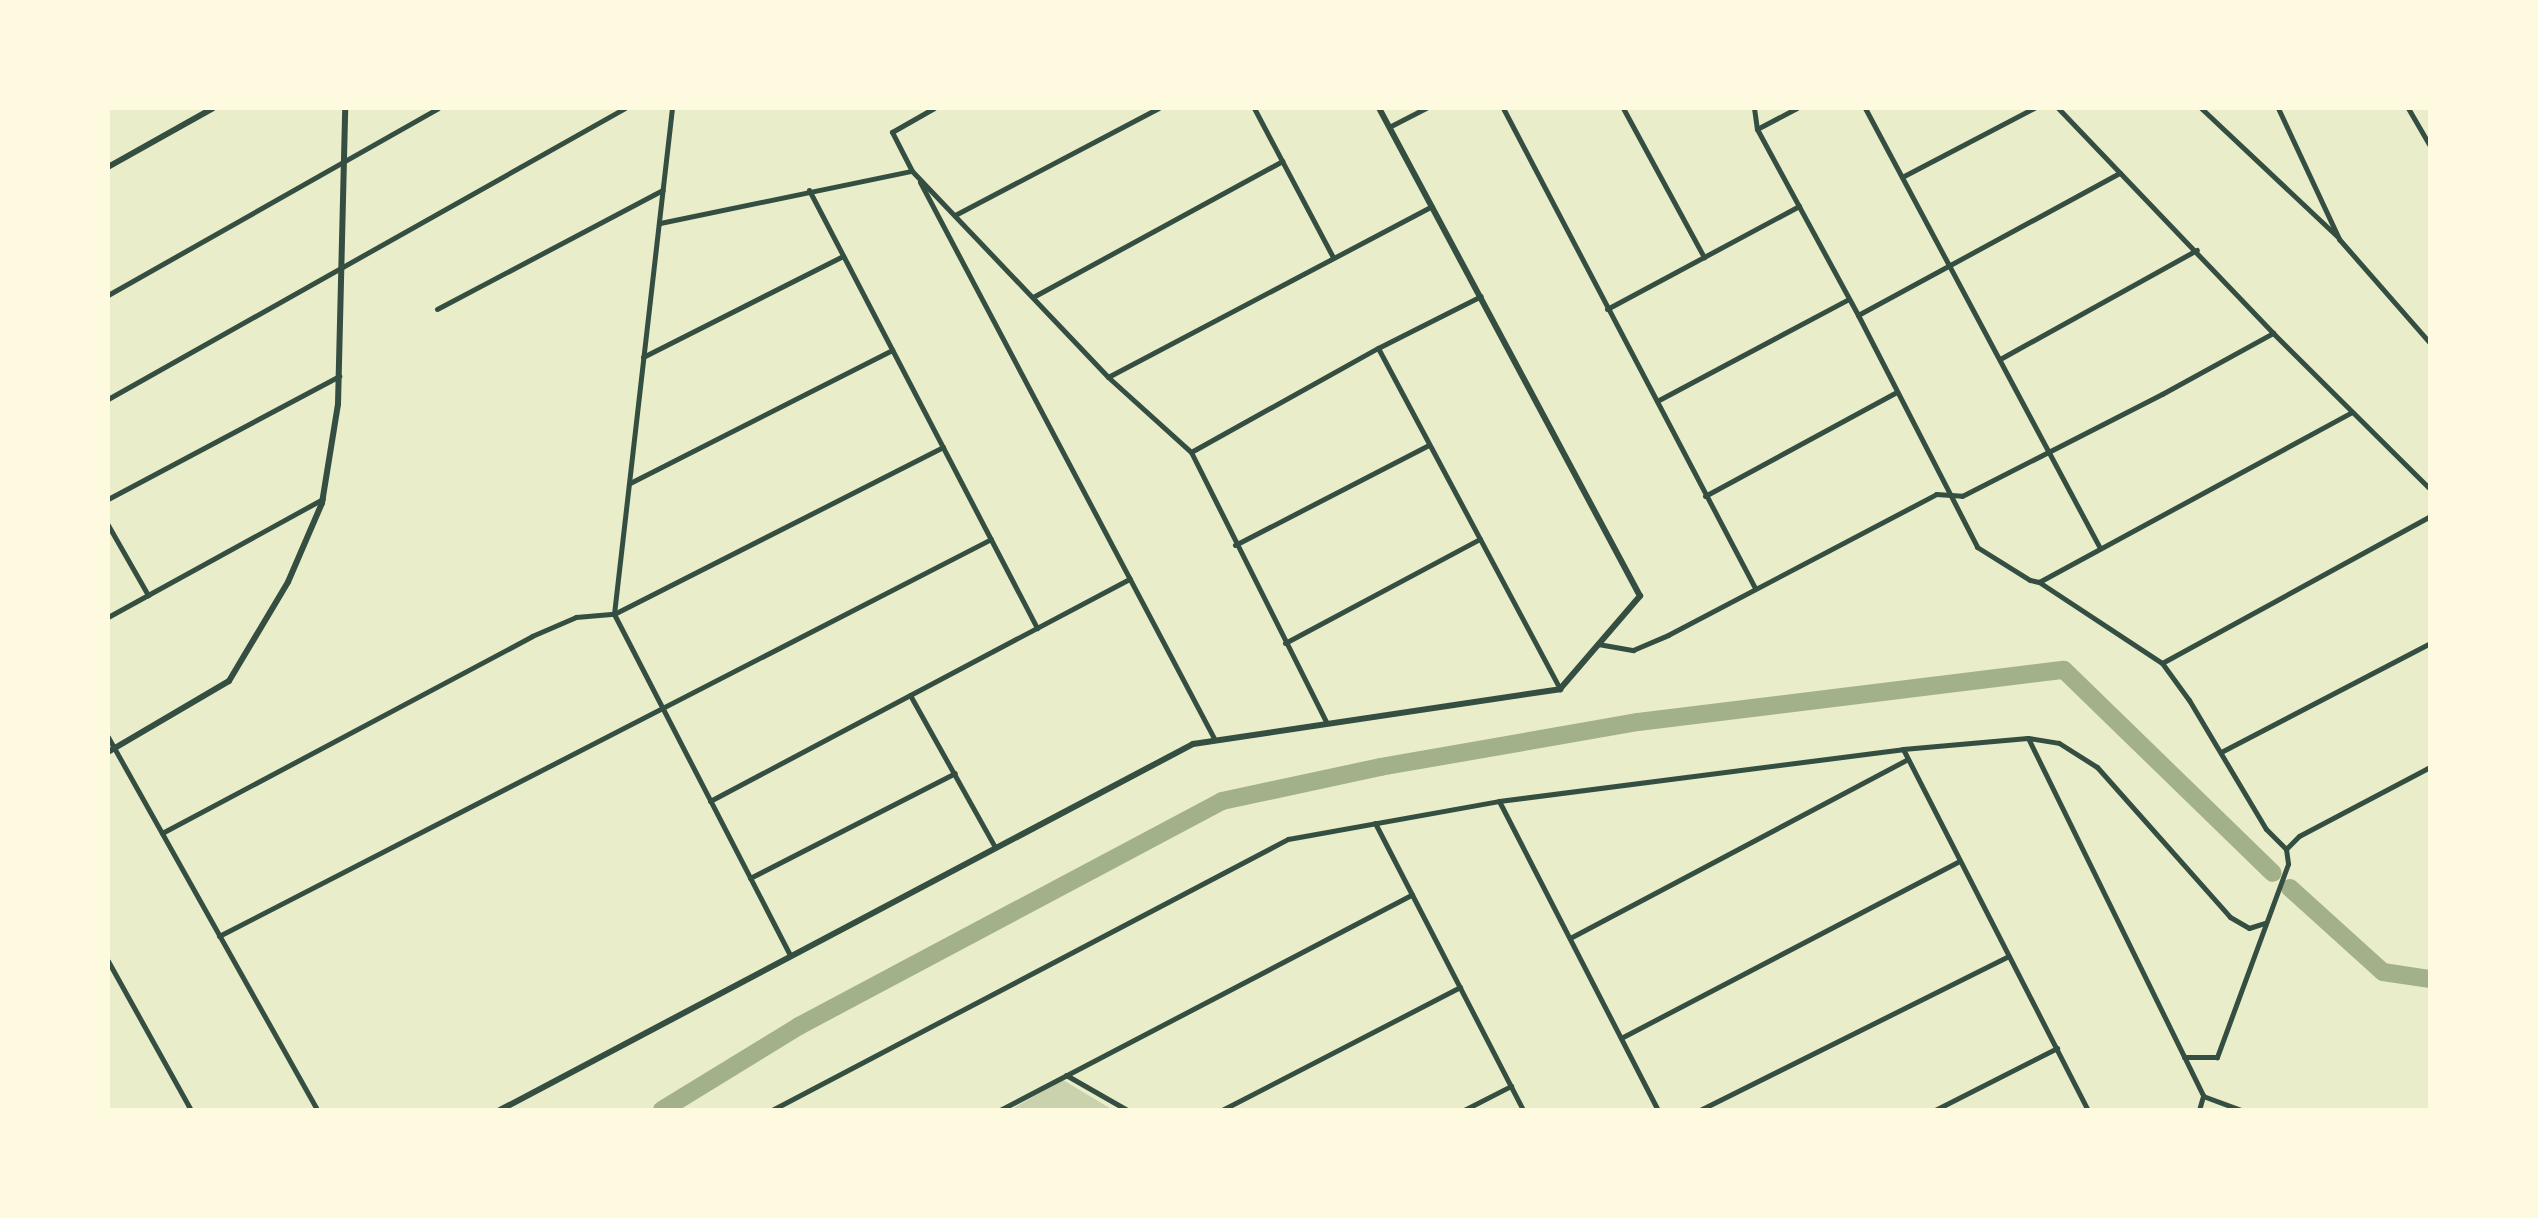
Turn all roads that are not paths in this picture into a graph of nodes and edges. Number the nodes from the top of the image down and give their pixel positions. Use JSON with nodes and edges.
{"nodes":[{"id":1,"x":213,"y":108,"type":"edge"},
{"id":2,"x":345,"y":108,"type":"edge"},
{"id":3,"x":438,"y":108,"type":"edge"},
{"id":4,"x":625,"y":108,"type":"edge"},
{"id":5,"x":672,"y":108,"type":"edge"},
{"id":6,"x":934,"y":108,"type":"edge"},
{"id":7,"x":1159,"y":108,"type":"edge"},
{"id":8,"x":1254,"y":108,"type":"edge"},
{"id":9,"x":1379,"y":108,"type":"edge"},
{"id":10,"x":1426,"y":108,"type":"edge"},
{"id":11,"x":1503,"y":108,"type":"edge"},
{"id":12,"x":1623,"y":108,"type":"edge"},
{"id":13,"x":1754,"y":108,"type":"edge"},
{"id":14,"x":1797,"y":108,"type":"edge"},
{"id":15,"x":1865,"y":108,"type":"edge"},
{"id":16,"x":2034,"y":108,"type":"edge"},
{"id":17,"x":2058,"y":108,"type":"edge"},
{"id":18,"x":2201,"y":108,"type":"edge"},
{"id":19,"x":2278,"y":108,"type":"edge"},
{"id":20,"x":2408,"y":108,"type":"edge"},
{"id":21,"x":1389,"y":127,"type":"junction"},
{"id":22,"x":1757,"y":129,"type":"junction"},
{"id":23,"x":2430,"y":146,"type":"edge"},
{"id":24,"x":1282,"y":161,"type":"junction"},
{"id":25,"x":344,"y":162,"type":"junction"},
{"id":26,"x":108,"y":167,"type":"edge"},
{"id":27,"x":912,"y":171,"type":"junction"},
{"id":28,"x":2120,"y":173,"type":"junction"},
{"id":29,"x":1902,"y":177,"type":"junction"},
{"id":30,"x":918,"y":178,"type":"junction"},
{"id":31,"x":663,"y":190,"type":"junction"},
{"id":32,"x":809,"y":190,"type":"junction"},
{"id":33,"x":1432,"y":206,"type":"junction"},
{"id":34,"x":1799,"y":206,"type":"junction"},
{"id":35,"x":955,"y":215,"type":"junction"},
{"id":36,"x":660,"y":223,"type":"junction"},
{"id":37,"x":2339,"y":239,"type":"junction"},
{"id":38,"x":2197,"y":250,"type":"junction"},
{"id":39,"x":843,"y":256,"type":"junction"},
{"id":40,"x":1333,"y":257,"type":"junction"},
{"id":41,"x":1704,"y":257,"type":"junction"},
{"id":42,"x":1950,"y":266,"type":"junction"},
{"id":43,"x":341,"y":269,"type":"junction"},
{"id":44,"x":108,"y":295,"type":"edge"},
{"id":45,"x":1481,"y":296,"type":"junction"},
{"id":46,"x":1033,"y":297,"type":"junction"},
{"id":47,"x":1849,"y":299,"type":"junction"},
{"id":48,"x":437,"y":309,"type":"dead end"},
{"id":49,"x":1607,"y":309,"type":"junction"},
{"id":50,"x":1858,"y":315,"type":"junction"},
{"id":51,"x":2273,"y":333,"type":"junction"},
{"id":52,"x":2430,"y":343,"type":"edge"},
{"id":53,"x":1378,"y":348,"type":"junction"},
{"id":54,"x":892,"y":350,"type":"junction"},
{"id":55,"x":642,"y":357,"type":"junction"},
{"id":56,"x":2000,"y":359,"type":"junction"},
{"id":57,"x":339,"y":376,"type":"junction"},
{"id":58,"x":1108,"y":377,"type":"junction"},
{"id":59,"x":1895,"y":393,"type":"junction"},
{"id":60,"x":108,"y":399,"type":"edge"},
{"id":61,"x":1657,"y":401,"type":"junction"},
{"id":62,"x":2352,"y":412,"type":"junction"},
{"id":63,"x":1429,"y":445,"type":"junction"},
{"id":64,"x":943,"y":447,"type":"junction"},
{"id":65,"x":1191,"y":452,"type":"junction"},
{"id":66,"x":2047,"y":453,"type":"junction"},
{"id":67,"x":629,"y":483,"type":"junction"},
{"id":68,"x":2430,"y":489,"type":"edge"},
{"id":69,"x":1950,"y":494,"type":"junction"},
{"id":70,"x":1705,"y":496,"type":"junction"},
{"id":71,"x":108,"y":499,"type":"edge"},
{"id":72,"x":323,"y":499,"type":"junction"},
{"id":73,"x":2430,"y":516,"type":"edge"},
{"id":74,"x":108,"y":525,"type":"edge"},
{"id":75,"x":991,"y":539,"type":"junction"},
{"id":76,"x":1480,"y":539,"type":"junction"},
{"id":77,"x":1235,"y":545,"type":"junction"},
{"id":78,"x":2099,"y":546,"type":"junction"},
{"id":79,"x":1130,"y":579,"type":"junction"},
{"id":80,"x":2039,"y":582,"type":"junction"},
{"id":81,"x":1755,"y":588,"type":"junction"},
{"id":82,"x":148,"y":595,"type":"junction"},
{"id":83,"x":614,"y":614,"type":"junction"},
{"id":84,"x":108,"y":617,"type":"edge"},
{"id":85,"x":1037,"y":628,"type":"junction"},
{"id":86,"x":1285,"y":643,"type":"junction"},
{"id":87,"x":2430,"y":643,"type":"edge"},
{"id":88,"x":1598,"y":644,"type":"junction"},
{"id":89,"x":2162,"y":663,"type":"junction"},
{"id":90,"x":1560,"y":689,"type":"junction"},
{"id":91,"x":910,"y":695,"type":"junction"},
{"id":92,"x":660,"y":706,"type":"junction"},
{"id":93,"x":1327,"y":723,"type":"junction"},
{"id":94,"x":108,"y":737,"type":"edge"},
{"id":95,"x":2028,"y":738,"type":"junction"},
{"id":96,"x":1215,"y":740,"type":"junction"},
{"id":97,"x":1903,"y":749,"type":"junction"},
{"id":98,"x":111,"y":750,"type":"edge"},
{"id":99,"x":2221,"y":752,"type":"junction"},
{"id":100,"x":1908,"y":759,"type":"junction"},
{"id":101,"x":2430,"y":767,"type":"edge"},
{"id":102,"x":955,"y":773,"type":"junction"},
{"id":103,"x":710,"y":801,"type":"junction"},
{"id":104,"x":1499,"y":801,"type":"junction"},
{"id":105,"x":1375,"y":823,"type":"junction"},
{"id":106,"x":162,"y":833,"type":"junction"},
{"id":107,"x":995,"y":847,"type":"junction"},
{"id":108,"x":2286,"y":849,"type":"junction"},
{"id":109,"x":1960,"y":861,"type":"junction"},
{"id":110,"x":750,"y":878,"type":"junction"},
{"id":111,"x":1412,"y":895,"type":"junction"},
{"id":112,"x":2265,"y":922,"type":"junction"},
{"id":113,"x":219,"y":936,"type":"junction"},
{"id":114,"x":1570,"y":938,"type":"junction"},
{"id":115,"x":790,"y":955,"type":"junction"},
{"id":116,"x":2009,"y":956,"type":"junction"},
{"id":117,"x":108,"y":961,"type":"edge"},
{"id":118,"x":1460,"y":987,"type":"junction"},
{"id":119,"x":1621,"y":1038,"type":"junction"},
{"id":120,"x":2057,"y":1048,"type":"junction"},
{"id":121,"x":2184,"y":1057,"type":"junction"},
{"id":122,"x":1066,"y":1075,"type":"junction"},
{"id":123,"x":1511,"y":1086,"type":"junction"},
{"id":124,"x":2203,"y":1096,"type":"junction"},
{"id":125,"x":191,"y":1110,"type":"edge"},
{"id":126,"x":317,"y":1110,"type":"edge"},
{"id":127,"x":500,"y":1110,"type":"edge"},
{"id":128,"x":772,"y":1110,"type":"edge"},
{"id":129,"x":1000,"y":1110,"type":"edge"},
{"id":130,"x":1127,"y":1110,"type":"edge"},
{"id":131,"x":1222,"y":1110,"type":"edge"},
{"id":132,"x":1464,"y":1110,"type":"edge"},
{"id":133,"x":1523,"y":1110,"type":"edge"},
{"id":134,"x":1658,"y":1110,"type":"edge"},
{"id":135,"x":1700,"y":1110,"type":"edge"},
{"id":136,"x":1935,"y":1110,"type":"edge"},
{"id":137,"x":2088,"y":1110,"type":"edge"},
{"id":138,"x":2199,"y":1110,"type":"edge"},
{"id":139,"x":2241,"y":1110,"type":"edge"}],
"edges":[{"from":1,"to":26,"type":"street"},
{"from":2,"to":25,"type":"street"},
{"from":3,"to":25,"type":"street"},
{"from":4,"to":43,"type":"street"},
{"from":5,"to":31,"type":"street"},
{"from":6,"to":27,"type":"street"},
{"from":7,"to":35,"type":"street"},
{"from":8,"to":24,"type":"street"},
{"from":9,"to":21,"type":"street"},
{"from":10,"to":21,"type":"street"},
{"from":11,"to":49,"type":"street"},
{"from":12,"to":41,"type":"street"},
{"from":13,"to":22,"type":"street"},
{"from":14,"to":22,"type":"street"},
{"from":15,"to":29,"type":"street"},
{"from":16,"to":29,"type":"street"},
{"from":17,"to":28,"type":"street"},
{"from":18,"to":37,"type":"street"},
{"from":19,"to":37,"type":"street"},
{"from":20,"to":23,"type":"street"},
{"from":21,"to":33,"type":"street"},
{"from":22,"to":34,"type":"street"},
{"from":24,"to":40,"type":"street"},
{"from":24,"to":46,"type":"street"},
{"from":25,"to":43,"type":"street"},
{"from":25,"to":44,"type":"street"},
{"from":27,"to":30,"type":"street"},
{"from":27,"to":32,"type":"street"},
{"from":28,"to":38,"type":"street"},
{"from":28,"to":42,"type":"street"},
{"from":29,"to":42,"type":"street"},
{"from":30,"to":35,"type":"street"},
{"from":30,"to":79,"type":"street"},
{"from":31,"to":36,"type":"street"},
{"from":31,"to":48,"type":"street"},
{"from":32,"to":36,"type":"street"},
{"from":32,"to":39,"type":"street"},
{"from":33,"to":40,"type":"street"},
{"from":33,"to":45,"type":"street"},
{"from":34,"to":41,"type":"street"},
{"from":34,"to":47,"type":"street"},
{"from":35,"to":46,"type":"street"},
{"from":36,"to":55,"type":"street"},
{"from":37,"to":52,"type":"street"},
{"from":38,"to":51,"type":"street"},
{"from":38,"to":56,"type":"street"},
{"from":39,"to":54,"type":"street"},
{"from":39,"to":55,"type":"street"},
{"from":40,"to":58,"type":"street"},
{"from":41,"to":49,"type":"street"},
{"from":42,"to":50,"type":"street"},
{"from":42,"to":56,"type":"street"},
{"from":43,"to":57,"type":"street"},
{"from":43,"to":60,"type":"street"},
{"from":45,"to":53,"type":"street"},
{"from":45,"to":88,"type":"street"},
{"from":46,"to":58,"type":"street"},
{"from":47,"to":50,"type":"street"},
{"from":47,"to":61,"type":"street"},
{"from":49,"to":61,"type":"street"},
{"from":50,"to":59,"type":"street"},
{"from":51,"to":62,"type":"street"},
{"from":51,"to":66,"type":"street"},
{"from":53,"to":63,"type":"street"},
{"from":53,"to":65,"type":"street"},
{"from":54,"to":64,"type":"street"},
{"from":54,"to":67,"type":"street"},
{"from":55,"to":67,"type":"street"},
{"from":56,"to":66,"type":"street"},
{"from":57,"to":71,"type":"street"},
{"from":57,"to":72,"type":"street"},
{"from":58,"to":65,"type":"street"},
{"from":59,"to":69,"type":"street"},
{"from":59,"to":70,"type":"street"},
{"from":61,"to":70,"type":"street"},
{"from":62,"to":68,"type":"street"},
{"from":62,"to":78,"type":"street"},
{"from":63,"to":76,"type":"street"},
{"from":63,"to":77,"type":"street"},
{"from":64,"to":75,"type":"street"},
{"from":64,"to":83,"type":"street"},
{"from":65,"to":77,"type":"street"},
{"from":66,"to":69,"type":"street"},
{"from":66,"to":78,"type":"street"},
{"from":67,"to":83,"type":"street"},
{"from":69,"to":80,"type":"street"},
{"from":69,"to":81,"type":"street"},
{"from":70,"to":81,"type":"street"},
{"from":72,"to":82,"type":"street"},
{"from":72,"to":98,"type":"street"},
{"from":73,"to":89,"type":"street"},
{"from":74,"to":82,"type":"street"},
{"from":75,"to":85,"type":"street"},
{"from":75,"to":92,"type":"street"},
{"from":76,"to":86,"type":"street"},
{"from":76,"to":90,"type":"street"},
{"from":77,"to":86,"type":"street"},
{"from":78,"to":80,"type":"street"},
{"from":79,"to":85,"type":"street"},
{"from":79,"to":96,"type":"street"},
{"from":80,"to":89,"type":"street"},
{"from":81,"to":88,"type":"street"},
{"from":82,"to":84,"type":"street"},
{"from":83,"to":92,"type":"street"},
{"from":83,"to":106,"type":"street"},
{"from":85,"to":91,"type":"street"},
{"from":86,"to":93,"type":"street"},
{"from":87,"to":99,"type":"street"},
{"from":88,"to":90,"type":"street"},
{"from":89,"to":99,"type":"street"},
{"from":90,"to":93,"type":"street"},
{"from":91,"to":102,"type":"street"},
{"from":91,"to":103,"type":"street"},
{"from":92,"to":103,"type":"street"},
{"from":92,"to":113,"type":"street"},
{"from":93,"to":96,"type":"street"},
{"from":94,"to":98,"type":"street"},
{"from":95,"to":97,"type":"street"},
{"from":95,"to":112,"type":"street"},
{"from":95,"to":121,"type":"street"},
{"from":96,"to":107,"type":"street"},
{"from":97,"to":100,"type":"street"},
{"from":97,"to":104,"type":"street"},
{"from":98,"to":106,"type":"street"},
{"from":99,"to":108,"type":"street"},
{"from":100,"to":109,"type":"street"},
{"from":100,"to":114,"type":"street"},
{"from":101,"to":108,"type":"street"},
{"from":102,"to":107,"type":"street"},
{"from":102,"to":110,"type":"street"},
{"from":103,"to":110,"type":"street"},
{"from":104,"to":105,"type":"street"},
{"from":104,"to":114,"type":"street"},
{"from":105,"to":111,"type":"street"},
{"from":105,"to":128,"type":"street"},
{"from":106,"to":113,"type":"street"},
{"from":107,"to":115,"type":"street"},
{"from":108,"to":112,"type":"street"},
{"from":109,"to":116,"type":"street"},
{"from":109,"to":119,"type":"street"},
{"from":110,"to":115,"type":"street"},
{"from":111,"to":118,"type":"street"},
{"from":111,"to":122,"type":"street"},
{"from":112,"to":121,"type":"street"},
{"from":113,"to":126,"type":"street"},
{"from":114,"to":119,"type":"street"},
{"from":115,"to":127,"type":"street"},
{"from":116,"to":120,"type":"street"},
{"from":116,"to":135,"type":"street"},
{"from":117,"to":125,"type":"street"},
{"from":118,"to":123,"type":"street"},
{"from":118,"to":131,"type":"street"},
{"from":119,"to":134,"type":"street"},
{"from":120,"to":136,"type":"street"},
{"from":120,"to":137,"type":"street"},
{"from":121,"to":124,"type":"street"},
{"from":122,"to":129,"type":"street"},
{"from":122,"to":130,"type":"street"},
{"from":123,"to":132,"type":"street"},
{"from":123,"to":133,"type":"street"},
{"from":124,"to":138,"type":"street"},
{"from":124,"to":139,"type":"street"}]}
